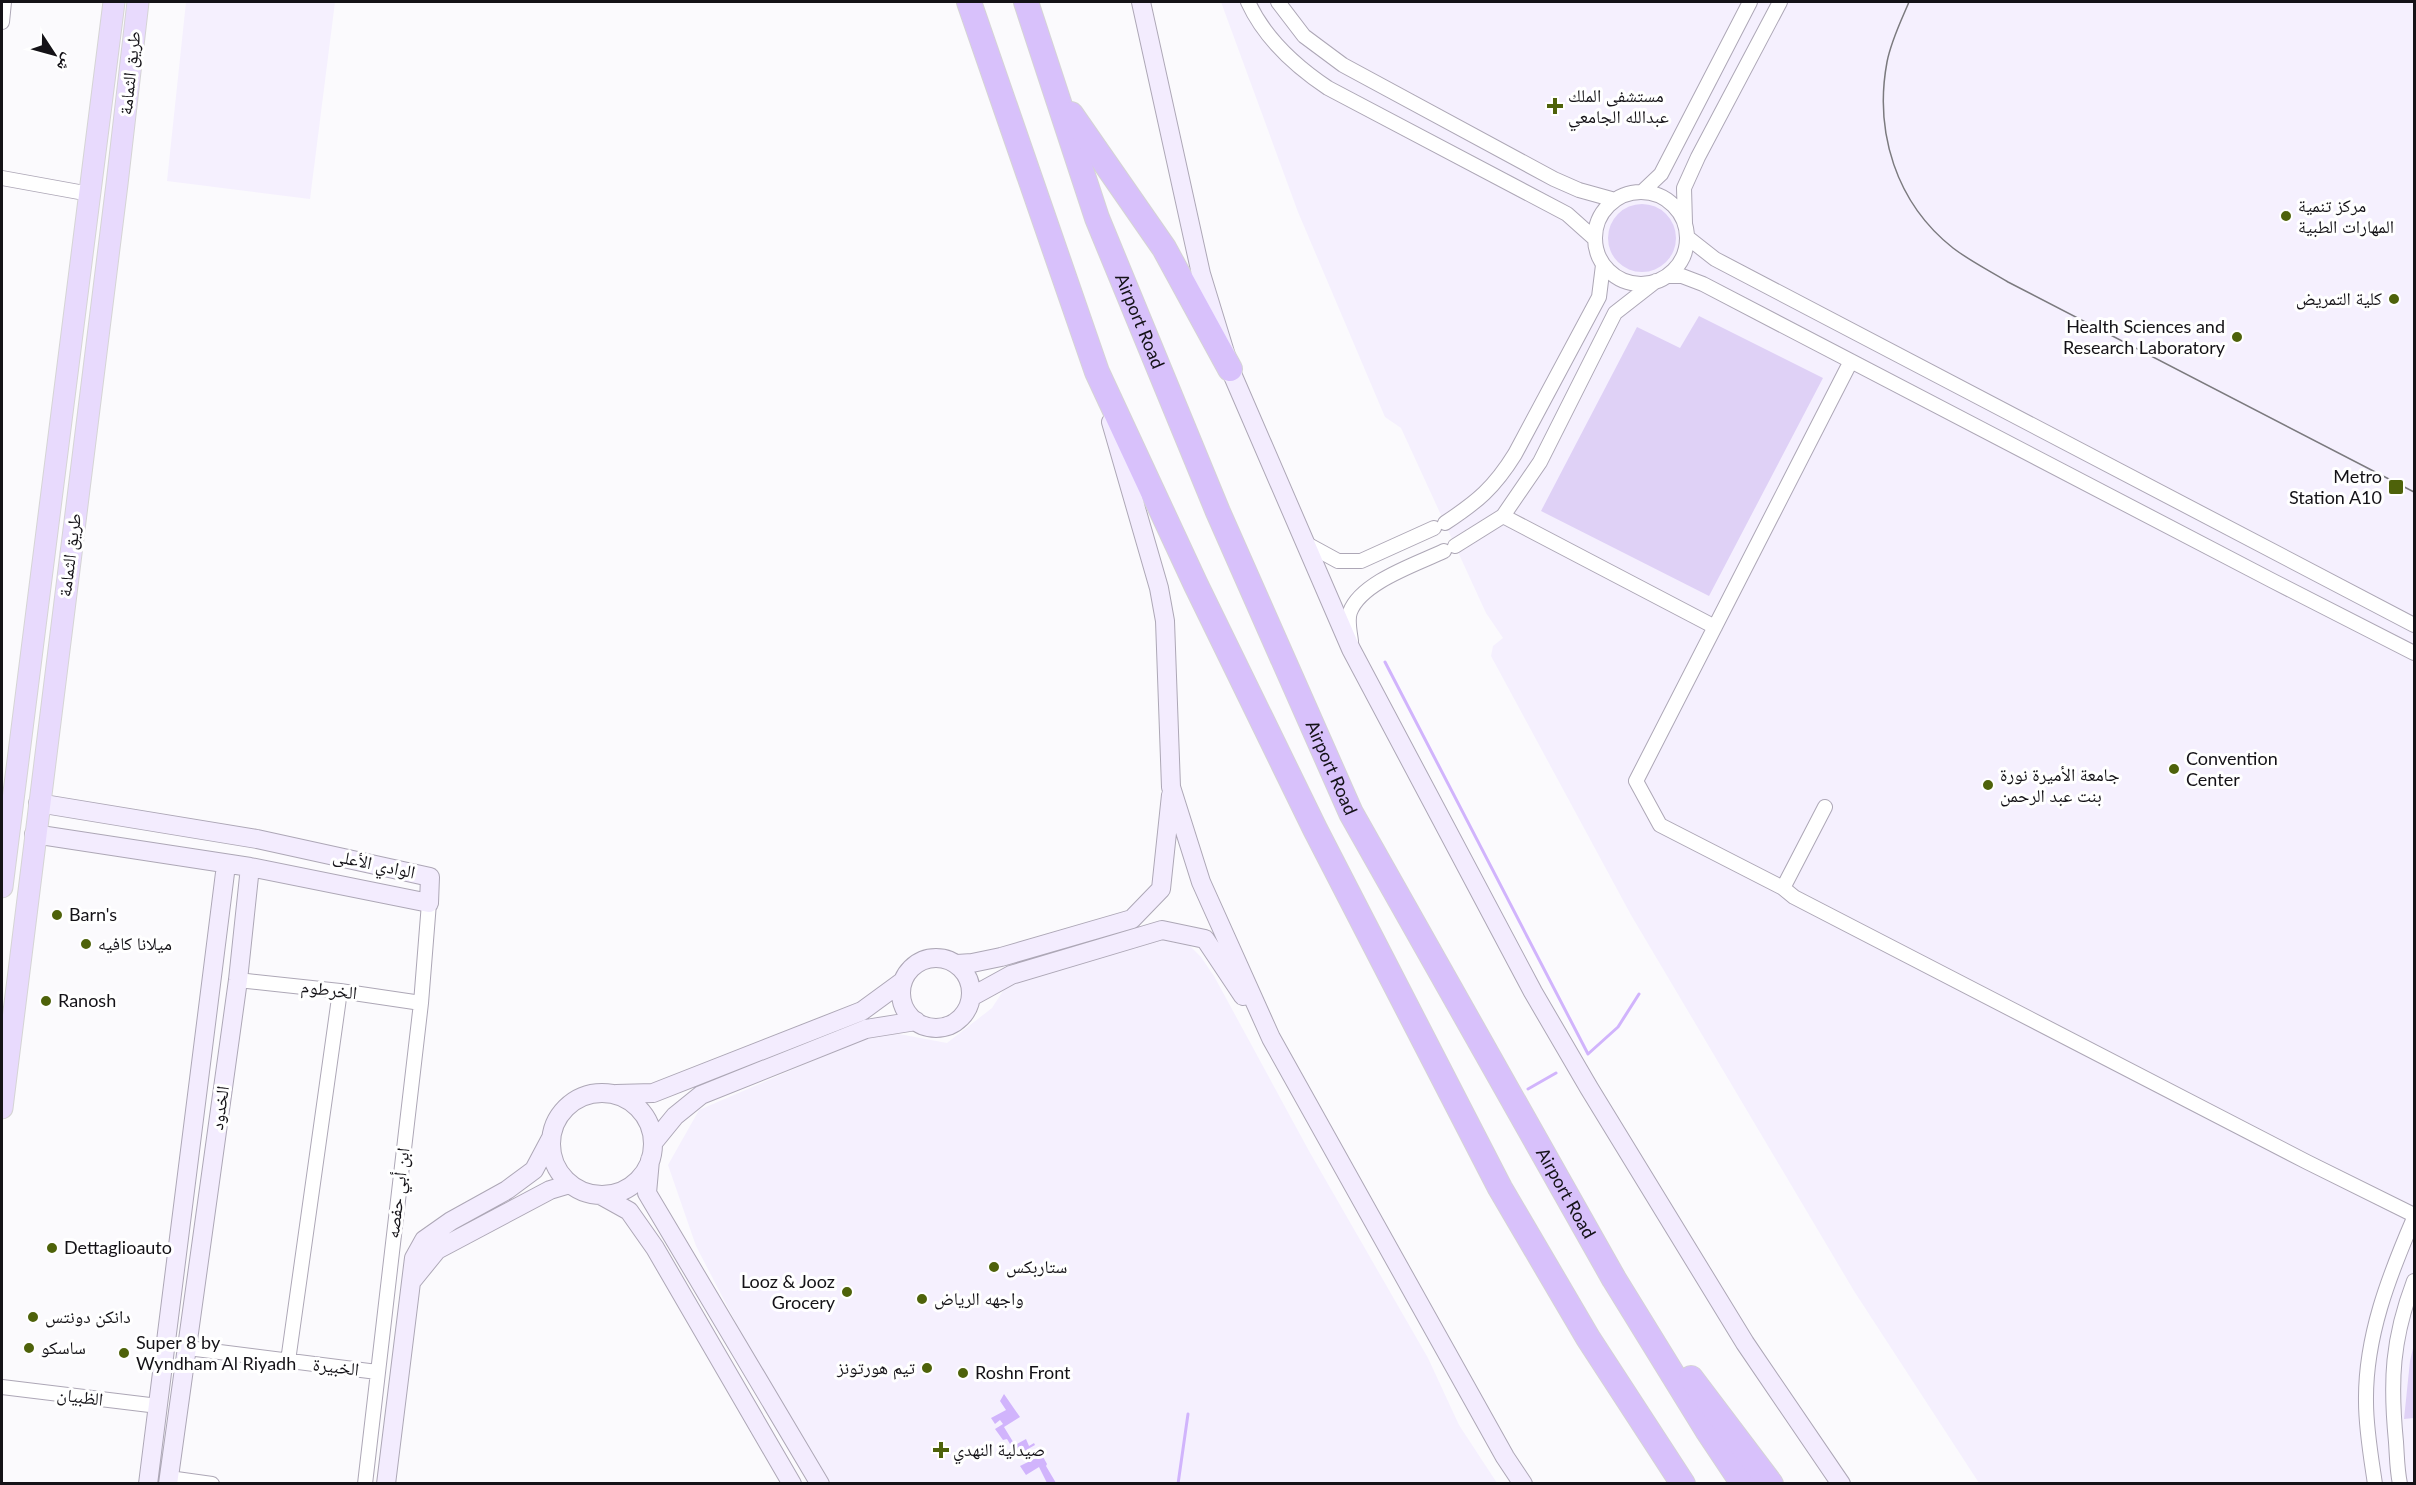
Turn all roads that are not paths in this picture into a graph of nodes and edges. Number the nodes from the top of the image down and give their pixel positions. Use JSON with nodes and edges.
{"nodes":[{"id":1,"x":4,"y":2,"type":"edge"},
{"id":2,"x":114,"y":2,"type":"edge"},
{"id":3,"x":138,"y":2,"type":"edge"},
{"id":4,"x":969,"y":2,"type":"edge"},
{"id":5,"x":1026,"y":2,"type":"edge"},
{"id":6,"x":1141,"y":2,"type":"edge"},
{"id":7,"x":1248,"y":2,"type":"edge"},
{"id":8,"x":1278,"y":2,"type":"edge"},
{"id":9,"x":1750,"y":2,"type":"edge"},
{"id":10,"x":1780,"y":2,"type":"edge"},
{"id":11,"x":2,"y":22,"type":"edge"},
{"id":12,"x":1055,"y":91,"type":"junction"},
{"id":13,"x":2,"y":178,"type":"edge"},
{"id":14,"x":1642,"y":192,"type":"junction"},
{"id":15,"x":90,"y":194,"type":"junction"},
{"id":16,"x":1615,"y":200,"type":"junction"},
{"id":17,"x":1686,"y":231,"type":"junction"},
{"id":18,"x":1595,"y":239,"type":"junction"},
{"id":19,"x":1603,"y":265,"type":"junction"},
{"id":20,"x":1661,"y":279,"type":"junction"},
{"id":21,"x":1851,"y":361,"type":"junction"},
{"id":22,"x":1230,"y":369,"type":"junction"},
{"id":23,"x":1097,"y":372,"type":"junction"},
{"id":24,"x":1503,"y":516,"type":"junction"},
{"id":25,"x":1305,"y":543,"type":"junction"},
{"id":26,"x":2415,"y":625,"type":"edge"},
{"id":27,"x":1715,"y":627,"type":"junction"},
{"id":28,"x":1352,"y":649,"type":"junction"},
{"id":29,"x":2415,"y":652,"type":"edge"},
{"id":30,"x":1171,"y":787,"type":"junction"},
{"id":31,"x":5,"y":802,"type":"edge"},
{"id":32,"x":38,"y":803,"type":"junction"},
{"id":33,"x":1825,"y":807,"type":"dead end"},
{"id":34,"x":1351,"y":813,"type":"junction"},
{"id":35,"x":1315,"y":829,"type":"junction"},
{"id":36,"x":34,"y":834,"type":"junction"},
{"id":37,"x":226,"y":865,"type":"junction"},
{"id":38,"x":250,"y":867,"type":"junction"},
{"id":39,"x":2,"y":887,"type":"edge"},
{"id":40,"x":1783,"y":888,"type":"junction"},
{"id":41,"x":429,"y":903,"type":"junction"},
{"id":42,"x":957,"y":964,"type":"junction"},
{"id":43,"x":238,"y":980,"type":"junction"},
{"id":44,"x":903,"y":981,"type":"junction"},
{"id":45,"x":340,"y":991,"type":"junction"},
{"id":46,"x":971,"y":997,"type":"junction"},
{"id":47,"x":421,"y":1003,"type":"junction"},
{"id":48,"x":916,"y":1021,"type":"junction"},
{"id":49,"x":1271,"y":1038,"type":"junction"},
{"id":50,"x":614,"y":1094,"type":"junction"},
{"id":51,"x":2,"y":1108,"type":"edge"},
{"id":52,"x":551,"y":1138,"type":"junction"},
{"id":53,"x":652,"y":1152,"type":"junction"},
{"id":54,"x":570,"y":1184,"type":"junction"},
{"id":55,"x":602,"y":1196,"type":"junction"},
{"id":56,"x":2415,"y":1216,"type":"edge"},
{"id":57,"x":1608,"y":1269,"type":"junction"},
{"id":58,"x":2415,"y":1281,"type":"edge"},
{"id":59,"x":410,"y":1283,"type":"junction"},
{"id":60,"x":188,"y":1348,"type":"junction"},
{"id":61,"x":288,"y":1361,"type":"junction"},
{"id":62,"x":377,"y":1372,"type":"junction"},
{"id":63,"x":2,"y":1387,"type":"edge"},
{"id":64,"x":158,"y":1406,"type":"junction"},
{"id":65,"x":169,"y":1481,"type":"edge"},
{"id":66,"x":148,"y":1484,"type":"edge"},
{"id":67,"x":212,"y":1484,"type":"edge"},
{"id":68,"x":365,"y":1484,"type":"edge"},
{"id":69,"x":387,"y":1484,"type":"edge"},
{"id":70,"x":792,"y":1484,"type":"edge"},
{"id":71,"x":820,"y":1484,"type":"edge"},
{"id":72,"x":1523,"y":1484,"type":"edge"},
{"id":73,"x":1683,"y":1484,"type":"edge"},
{"id":74,"x":1743,"y":1484,"type":"edge"},
{"id":75,"x":1771,"y":1484,"type":"edge"},
{"id":76,"x":1841,"y":1484,"type":"edge"},
{"id":77,"x":2375,"y":1484,"type":"edge"},
{"id":78,"x":2400,"y":1484,"type":"edge"}],
"edges":[{"from":1,"to":11,"type":"street"},
{"from":2,"to":15,"type":"main road","name":"طريق الثمامة"},
{"from":3,"to":32,"type":"main road","name":"طريق الثمامة"},
{"from":4,"to":23,"type":"highway"},
{"from":5,"to":12,"type":"highway","name":"Airport Road"},
{"from":6,"to":22,"type":"street"},
{"from":7,"to":18,"type":"street"},
{"from":8,"to":16,"type":"street"},
{"from":9,"to":14,"type":"street"},
{"from":10,"to":17,"type":"street"},
{"from":12,"to":22,"type":"highway"},
{"from":12,"to":34,"type":"highway","name":"Airport Road"},
{"from":13,"to":15,"type":"street"},
{"from":14,"to":16,"type":"street"},
{"from":14,"to":17,"type":"street"},
{"from":15,"to":31,"type":"main road","name":"طريق الثمامة"},
{"from":16,"to":18,"type":"street"},
{"from":17,"to":20,"type":"street"},
{"from":17,"to":26,"type":"street"},
{"from":18,"to":19,"type":"street"},
{"from":19,"to":20,"type":"street"},
{"from":19,"to":25,"type":"street"},
{"from":20,"to":21,"type":"street"},
{"from":20,"to":24,"type":"street"},
{"from":21,"to":27,"type":"street"},
{"from":21,"to":29,"type":"street"},
{"from":22,"to":25,"type":"street"},
{"from":23,"to":30,"type":"street"},
{"from":23,"to":35,"type":"highway"},
{"from":24,"to":27,"type":"street"},
{"from":24,"to":28,"type":"street"},
{"from":25,"to":28,"type":"street"},
{"from":27,"to":40,"type":"street"},
{"from":28,"to":76,"type":"street"},
{"from":30,"to":42,"type":"street"},
{"from":30,"to":49,"type":"street"},
{"from":31,"to":39,"type":"main road","name":"طريق الثمامة"},
{"from":32,"to":36,"type":"main road","name":"طريق الثمامة"},
{"from":32,"to":41,"type":"street","name":"الوادي الأعلى"},
{"from":33,"to":40,"type":"street"},
{"from":34,"to":35,"type":"highway"},
{"from":34,"to":57,"type":"highway","name":"Airport Road"},
{"from":35,"to":73,"type":"highway"},
{"from":36,"to":37,"type":"street","name":"الوادي الأعلى"},
{"from":36,"to":51,"type":"main road","name":"طريق الثمامة"},
{"from":37,"to":38,"type":"street","name":"الوادي الأعلى"},
{"from":37,"to":64,"type":"street","name":"الخدود"},
{"from":38,"to":41,"type":"street","name":"الوادي الأعلى"},
{"from":38,"to":43,"type":"street","name":"الخدود"},
{"from":40,"to":56,"type":"street"},
{"from":41,"to":47,"type":"street","name":"ابن أبي حفصه"},
{"from":42,"to":44,"type":"street"},
{"from":42,"to":46,"type":"street"},
{"from":43,"to":45,"type":"street","name":"الخرطوم"},
{"from":43,"to":60,"type":"street","name":"الخدود"},
{"from":44,"to":48,"type":"street"},
{"from":44,"to":50,"type":"street"},
{"from":45,"to":47,"type":"street","name":"الخرطوم"},
{"from":45,"to":61,"type":"street"},
{"from":46,"to":48,"type":"street"},
{"from":46,"to":49,"type":"street"},
{"from":47,"to":62,"type":"street","name":"ابن أبي حفصه"},
{"from":48,"to":53,"type":"street"},
{"from":49,"to":72,"type":"street"},
{"from":50,"to":52,"type":"street"},
{"from":50,"to":53,"type":"street"},
{"from":52,"to":54,"type":"street"},
{"from":52,"to":59,"type":"street"},
{"from":53,"to":55,"type":"street"},
{"from":53,"to":71,"type":"street"},
{"from":54,"to":55,"type":"street"},
{"from":54,"to":59,"type":"street"},
{"from":55,"to":70,"type":"street"},
{"from":56,"to":77,"type":"street"},
{"from":57,"to":74,"type":"highway","name":"Airport Road"},
{"from":57,"to":75,"type":"highway"},
{"from":58,"to":78,"type":"street"},
{"from":59,"to":69,"type":"street"},
{"from":60,"to":61,"type":"street","name":"الخبيرة"},
{"from":60,"to":65,"type":"street","name":"الخدود"},
{"from":61,"to":62,"type":"street","name":"الخبيرة"},
{"from":62,"to":68,"type":"street","name":"ابن أبي حفصه"},
{"from":63,"to":64,"type":"street","name":"الظبيان"},
{"from":64,"to":66,"type":"street","name":"الخدود"},
{"from":65,"to":67,"type":"street"}]}
